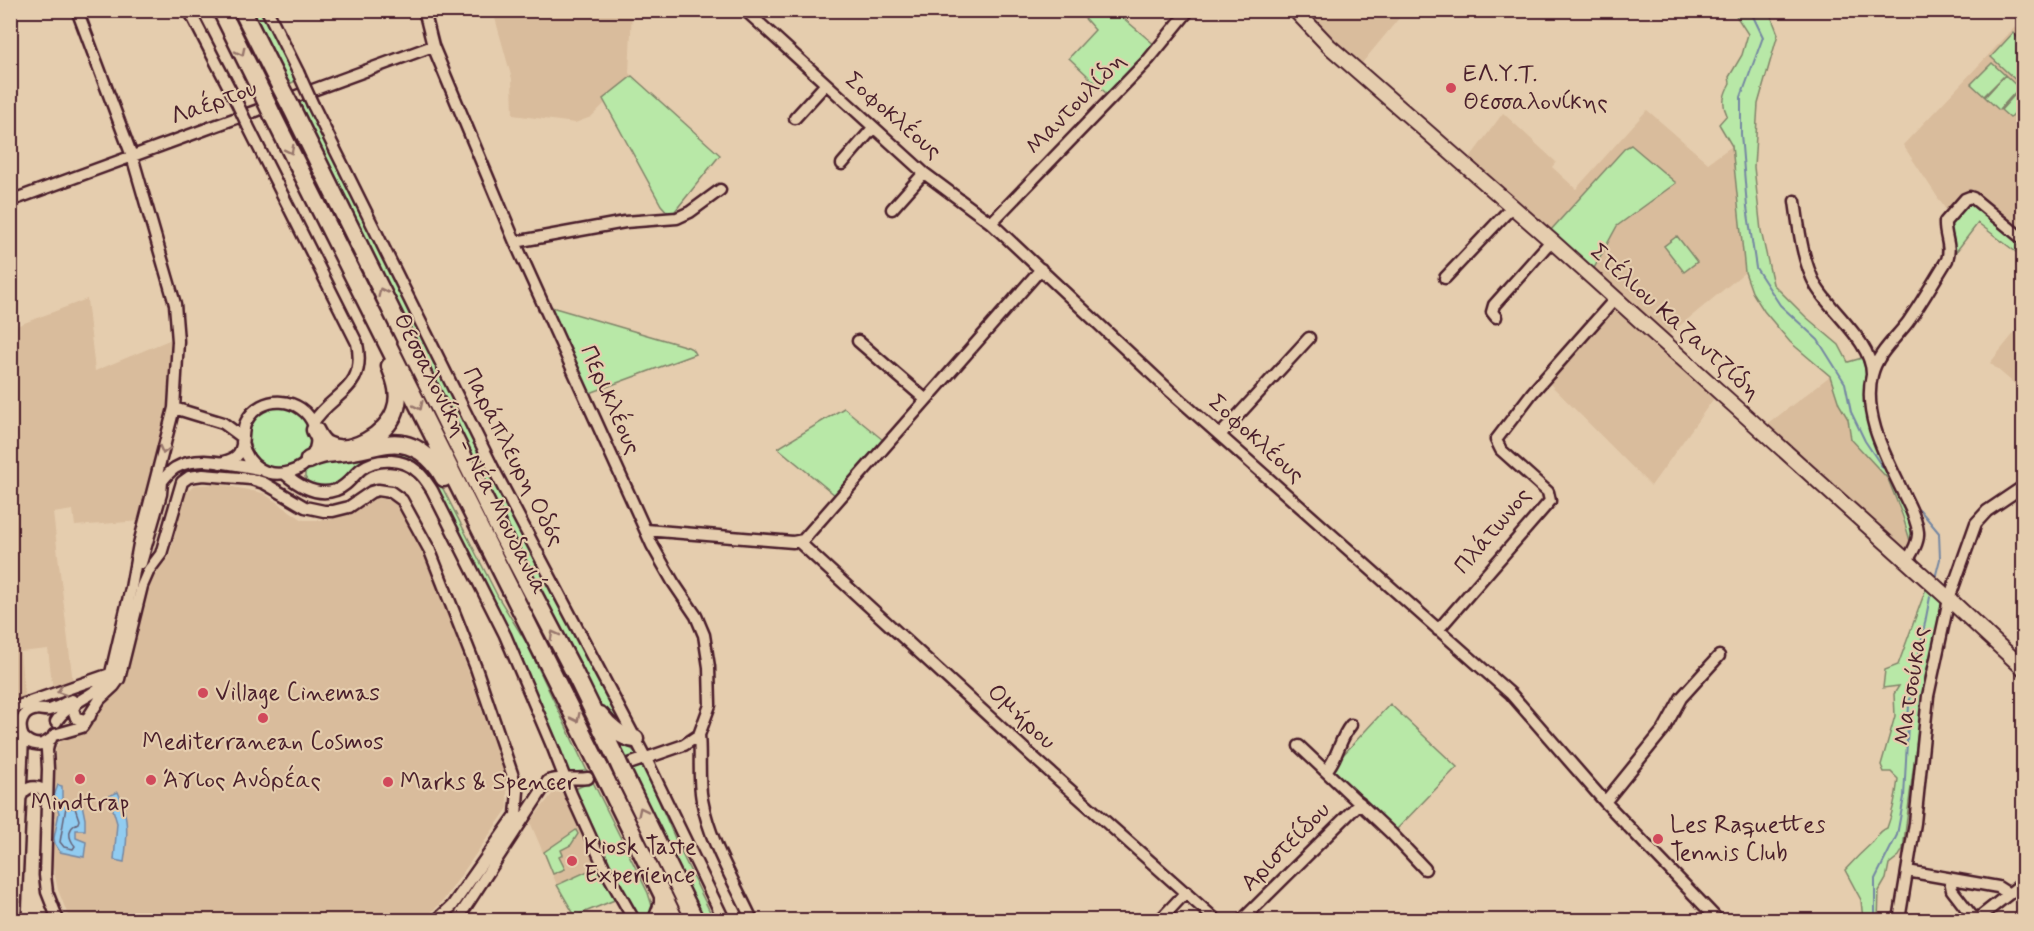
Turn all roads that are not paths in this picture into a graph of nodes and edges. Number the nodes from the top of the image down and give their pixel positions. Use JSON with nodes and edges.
{"nodes":[{"id":1,"x":77,"y":10,"type":"edge"},
{"id":2,"x":189,"y":10,"type":"edge"},
{"id":3,"x":221,"y":10,"type":"edge"},
{"id":4,"x":242,"y":10,"type":"edge"},
{"id":5,"x":267,"y":10,"type":"edge"},
{"id":6,"x":424,"y":10,"type":"edge"},
{"id":7,"x":745,"y":10,"type":"edge"},
{"id":8,"x":1189,"y":10,"type":"edge"},
{"id":9,"x":1301,"y":13,"type":"edge"},
{"id":10,"x":433,"y":46,"type":"junction"},
{"id":11,"x":825,"y":85,"type":"junction"},
{"id":12,"x":795,"y":118,"type":"dead end"},
{"id":13,"x":873,"y":128,"type":"junction"},
{"id":14,"x":132,"y":156,"type":"junction"},
{"id":15,"x":842,"y":164,"type":"dead end"},
{"id":16,"x":924,"y":173,"type":"junction"},
{"id":17,"x":308,"y":185,"type":"junction"},
{"id":18,"x":720,"y":190,"type":"dead end"},
{"id":19,"x":10,"y":201,"type":"edge"},
{"id":20,"x":1795,"y":201,"type":"dead end"},
{"id":21,"x":1512,"y":207,"type":"junction"},
{"id":22,"x":892,"y":209,"type":"dead end"},
{"id":23,"x":991,"y":223,"type":"junction"},
{"id":24,"x":2024,"y":240,"type":"edge"},
{"id":25,"x":1551,"y":241,"type":"junction"},
{"id":26,"x":515,"y":242,"type":"junction"},
{"id":27,"x":1041,"y":269,"type":"junction"},
{"id":28,"x":1445,"y":278,"type":"dead end"},
{"id":29,"x":1615,"y":299,"type":"junction"},
{"id":30,"x":1496,"y":317,"type":"dead end"},
{"id":31,"x":1309,"y":338,"type":"dead end"},
{"id":32,"x":858,"y":341,"type":"dead end"},
{"id":33,"x":1872,"y":375,"type":"junction"},
{"id":34,"x":926,"y":399,"type":"junction"},
{"id":35,"x":332,"y":403,"type":"junction"},
{"id":36,"x":174,"y":408,"type":"junction"},
{"id":37,"x":304,"y":410,"type":"junction"},
{"id":38,"x":250,"y":416,"type":"junction"},
{"id":39,"x":223,"y":423,"type":"junction"},
{"id":40,"x":314,"y":427,"type":"junction"},
{"id":41,"x":1221,"y":435,"type":"junction"},
{"id":42,"x":242,"y":440,"type":"junction"},
{"id":43,"x":220,"y":463,"type":"junction"},
{"id":44,"x":305,"y":464,"type":"junction"},
{"id":45,"x":261,"y":470,"type":"junction"},
{"id":46,"x":285,"y":474,"type":"junction"},
{"id":47,"x":162,"y":481,"type":"junction"},
{"id":48,"x":2023,"y":486,"type":"edge"},
{"id":49,"x":308,"y":489,"type":"junction"},
{"id":50,"x":153,"y":491,"type":"junction"},
{"id":51,"x":151,"y":514,"type":"junction"},
{"id":52,"x":171,"y":519,"type":"junction"},
{"id":53,"x":147,"y":529,"type":"junction"},
{"id":54,"x":646,"y":530,"type":"junction"},
{"id":55,"x":665,"y":531,"type":"junction"},
{"id":56,"x":167,"y":535,"type":"junction"},
{"id":57,"x":799,"y":542,"type":"junction"},
{"id":58,"x":652,"y":544,"type":"junction"},
{"id":59,"x":1907,"y":561,"type":"junction"},
{"id":60,"x":1949,"y":599,"type":"junction"},
{"id":61,"x":1438,"y":630,"type":"junction"},
{"id":62,"x":540,"y":646,"type":"junction"},
{"id":63,"x":1719,"y":656,"type":"dead end"},
{"id":64,"x":2024,"y":669,"type":"edge"},
{"id":65,"x":574,"y":672,"type":"junction"},
{"id":66,"x":111,"y":674,"type":"junction"},
{"id":67,"x":94,"y":690,"type":"junction"},
{"id":68,"x":77,"y":702,"type":"junction"},
{"id":69,"x":44,"y":710,"type":"junction"},
{"id":70,"x":10,"y":713,"type":"edge"},
{"id":71,"x":27,"y":713,"type":"junction"},
{"id":72,"x":90,"y":716,"type":"junction"},
{"id":73,"x":1351,"y":725,"type":"dead end"},
{"id":74,"x":75,"y":730,"type":"junction"},
{"id":75,"x":54,"y":731,"type":"junction"},
{"id":76,"x":22,"y":733,"type":"junction"},
{"id":77,"x":699,"y":735,"type":"junction"},
{"id":78,"x":635,"y":739,"type":"junction"},
{"id":79,"x":35,"y":745,"type":"junction"},
{"id":80,"x":1299,"y":746,"type":"dead end"},
{"id":81,"x":553,"y":748,"type":"junction"},
{"id":82,"x":646,"y":759,"type":"junction"},
{"id":83,"x":48,"y":761,"type":"junction"},
{"id":84,"x":22,"y":764,"type":"junction"},
{"id":85,"x":623,"y":766,"type":"junction"},
{"id":86,"x":1326,"y":771,"type":"junction"},
{"id":87,"x":598,"y":775,"type":"junction"},
{"id":88,"x":564,"y":779,"type":"junction"},
{"id":89,"x":548,"y":782,"type":"junction"},
{"id":90,"x":537,"y":800,"type":"junction"},
{"id":91,"x":21,"y":801,"type":"junction"},
{"id":92,"x":47,"y":801,"type":"junction"},
{"id":93,"x":1605,"y":802,"type":"junction"},
{"id":94,"x":1360,"y":803,"type":"junction"},
{"id":95,"x":1425,"y":869,"type":"dead end"},
{"id":96,"x":1907,"y":871,"type":"junction"},
{"id":97,"x":1950,"y":880,"type":"junction"},
{"id":98,"x":2024,"y":882,"type":"edge"},
{"id":99,"x":1186,"y":892,"type":"junction"},
{"id":100,"x":2009,"y":894,"type":"junction"},
{"id":101,"x":663,"y":895,"type":"junction"},
{"id":102,"x":15,"y":921,"type":"edge"},
{"id":103,"x":57,"y":921,"type":"edge"},
{"id":104,"x":437,"y":921,"type":"edge"},
{"id":105,"x":457,"y":921,"type":"edge"},
{"id":106,"x":634,"y":921,"type":"edge"},
{"id":107,"x":657,"y":921,"type":"edge"},
{"id":108,"x":675,"y":921,"type":"edge"},
{"id":109,"x":695,"y":921,"type":"edge"},
{"id":110,"x":724,"y":921,"type":"edge"},
{"id":111,"x":752,"y":921,"type":"edge"},
{"id":112,"x":1160,"y":921,"type":"edge"},
{"id":113,"x":1216,"y":921,"type":"edge"},
{"id":114,"x":1242,"y":921,"type":"edge"},
{"id":115,"x":1718,"y":921,"type":"edge"},
{"id":116,"x":1899,"y":921,"type":"edge"},
{"id":117,"x":1975,"y":921,"type":"edge"}],
"edges":[{"from":1,"to":14,"type":"street"},
{"from":2,"to":35,"type":"street","bridge":true},
{"from":3,"to":17,"type":"highway","name":"Θεσσαλονίκη - Νέα Μουδανιά","one_way":true,"bridge":true},
{"from":65,"to":4,"type":"highway","name":"Θεσσαλονίκη - Νέα Μουδανιά","one_way":true,"bridge":true},
{"from":5,"to":78,"type":"street","name":"Παράπλευρη Οδός","bridge":true},
{"from":6,"to":10,"type":"street","name":"Περικλέους"},
{"from":7,"to":11,"type":"street","name":"Σοφοκλέους"},
{"from":8,"to":23,"type":"street","name":"Μαντουλίδη"},
{"from":9,"to":21,"type":"main road","name":"Στέλιου Καζαντζίδη"},
{"from":10,"to":14,"type":"street","name":"Λαέρτου"},
{"from":10,"to":26,"type":"street","name":"Περικλέους"},
{"from":11,"to":12,"type":"street"},
{"from":11,"to":13,"type":"street","name":"Σοφοκλέους"},
{"from":13,"to":15,"type":"street"},
{"from":13,"to":16,"type":"street","name":"Σοφοκλέους"},
{"from":14,"to":19,"type":"street","name":"Λαέρτου"},
{"from":14,"to":36,"type":"street"},
{"from":16,"to":22,"type":"street"},
{"from":16,"to":23,"type":"street","name":"Σοφοκλέους"},
{"from":17,"to":40,"type":"highway"},
{"from":17,"to":62,"type":"highway","name":"Θεσσαλονίκη - Νέα Μουδανιά","one_way":true},
{"from":18,"to":26,"type":"street"},
{"from":20,"to":33,"type":"street"},
{"from":21,"to":25,"type":"main road","name":"Στέλιου Καζαντζίδη"},
{"from":21,"to":28,"type":"street"},
{"from":23,"to":27,"type":"street","name":"Σοφοκλέους"},
{"from":24,"to":33,"type":"street"},
{"from":25,"to":29,"type":"main road","name":"Στέλιου Καζαντζίδη"},
{"from":25,"to":30,"type":"street"},
{"from":26,"to":54,"type":"street","name":"Περικλέους"},
{"from":27,"to":34,"type":"street"},
{"from":27,"to":41,"type":"street","name":"Σοφοκλέους"},
{"from":29,"to":59,"type":"main road","name":"Στέλιου Καζαντζίδη"},
{"from":29,"to":61,"type":"street","name":"Πλάτωνος"},
{"from":31,"to":41,"type":"street"},
{"from":32,"to":34,"type":"street"},
{"from":33,"to":59,"type":"street"},
{"from":34,"to":57,"type":"street"},
{"from":35,"to":37,"type":"street"},
{"from":35,"to":40,"type":"street"},
{"from":36,"to":39,"type":"street"},
{"from":36,"to":50,"type":"street","one_way":true},
{"from":37,"to":38,"type":"street"},
{"from":37,"to":40,"type":"street"},
{"from":38,"to":39,"type":"street"},
{"from":38,"to":42,"type":"street"},
{"from":39,"to":42,"type":"street"},
{"from":40,"to":44,"type":"street"},
{"from":41,"to":61,"type":"street","name":"Σοφοκλέους"},
{"from":42,"to":43,"type":"street"},
{"from":42,"to":45,"type":"street"},
{"from":43,"to":45,"type":"street"},
{"from":43,"to":47,"type":"street"},
{"from":44,"to":46,"type":"street"},
{"from":44,"to":49,"type":"street"},
{"from":44,"to":62,"type":"highway"},
{"from":45,"to":46,"type":"street"},
{"from":46,"to":49,"type":"street"},
{"from":47,"to":50,"type":"street"},
{"from":47,"to":51,"type":"street"},
{"from":48,"to":60,"type":"street","name":"Ματσούκας"},
{"from":49,"to":81,"type":"street"},
{"from":50,"to":51,"type":"street"},
{"from":51,"to":52,"type":"street"},
{"from":51,"to":53,"type":"street"},
{"from":52,"to":56,"type":"street"},
{"from":52,"to":104,"type":"street"},
{"from":53,"to":56,"type":"street"},
{"from":53,"to":66,"type":"street"},
{"from":54,"to":55,"type":"street"},
{"from":54,"to":58,"type":"street","name":"Περικλέους"},
{"from":55,"to":57,"type":"street"},
{"from":55,"to":58,"type":"street"},
{"from":56,"to":72,"type":"street"},
{"from":57,"to":99,"type":"street","name":"Ομήρου"},
{"from":58,"to":77,"type":"street","name":"Περικλέους"},
{"from":59,"to":60,"type":"main road","name":"Στέλιου Καζαντζίδη"},
{"from":60,"to":64,"type":"main road","name":"Στέλιου Καζαντζίδη"},
{"from":60,"to":96,"type":"street","name":"Ματσούκας"},
{"from":61,"to":93,"type":"street","name":"Σοφοκλέους"},
{"from":62,"to":87,"type":"highway","name":"Θεσσαλονίκη - Νέα Μουδανιά","one_way":true},
{"from":63,"to":93,"type":"street"},
{"from":65,"to":78,"type":"highway"},
{"from":65,"to":85,"type":"highway","name":"Θεσσαλονίκη - Νέα Μουδανιά"},
{"from":66,"to":67,"type":"street"},
{"from":66,"to":70,"type":"street","one_way":true},
{"from":67,"to":68,"type":"street"},
{"from":67,"to":69,"type":"street"},
{"from":68,"to":72,"type":"street"},
{"from":68,"to":75,"type":"street"},
{"from":69,"to":71,"type":"street"},
{"from":69,"to":75,"type":"street"},
{"from":70,"to":71,"type":"street"},
{"from":70,"to":76,"type":"street"},
{"from":71,"to":76,"type":"street"},
{"from":72,"to":74,"type":"street"},
{"from":73,"to":86,"type":"street"},
{"from":74,"to":75,"type":"street"},
{"from":74,"to":83,"type":"street"},
{"from":75,"to":79,"type":"street"},
{"from":75,"to":83,"type":"street"},
{"from":76,"to":79,"type":"street"},
{"from":76,"to":84,"type":"street"},
{"from":77,"to":82,"type":"street"},
{"from":77,"to":111,"type":"street"},
{"from":78,"to":82,"type":"street","name":"Παράπλευρη Οδός"},
{"from":79,"to":83,"type":"street"},
{"from":79,"to":84,"type":"street"},
{"from":80,"to":86,"type":"street"},
{"from":81,"to":88,"type":"street"},
{"from":81,"to":89,"type":"street"},
{"from":82,"to":85,"type":"street"},
{"from":82,"to":110,"type":"street","name":"Παράπλευρη Οδός"},
{"from":83,"to":92,"type":"street"},
{"from":84,"to":91,"type":"street"},
{"from":109,"to":85,"type":"highway","name":"Θεσσαλονίκη - Νέα Μουδανιά","one_way":true},
{"from":86,"to":94,"type":"street"},
{"from":87,"to":88,"type":"street"},
{"from":87,"to":101,"type":"highway","name":"Θεσσαλονίκη - Νέα Μουδανιά"},
{"from":88,"to":89,"type":"street"},
{"from":88,"to":90,"type":"street"},
{"from":88,"to":106,"type":"street"},
{"from":89,"to":90,"type":"street"},
{"from":90,"to":105,"type":"street"},
{"from":91,"to":92,"type":"street"},
{"from":91,"to":102,"type":"street"},
{"from":92,"to":103,"type":"street"},
{"from":93,"to":115,"type":"street","name":"Σοφοκλέους"},
{"from":94,"to":95,"type":"street"},
{"from":94,"to":114,"type":"street","name":"Αριστείδου"},
{"from":96,"to":97,"type":"street"},
{"from":96,"to":116,"type":"street","name":"Ματσούκας"},
{"from":97,"to":100,"type":"street"},
{"from":97,"to":117,"type":"street"},
{"from":98,"to":100,"type":"street"},
{"from":99,"to":112,"type":"street"},
{"from":99,"to":113,"type":"street","name":"Ομήρου"},
{"from":100,"to":117,"type":"street"},
{"from":101,"to":107,"type":"highway"},
{"from":101,"to":108,"type":"highway","name":"Θεσσαλονίκη - Νέα Μουδανιά"}]}
